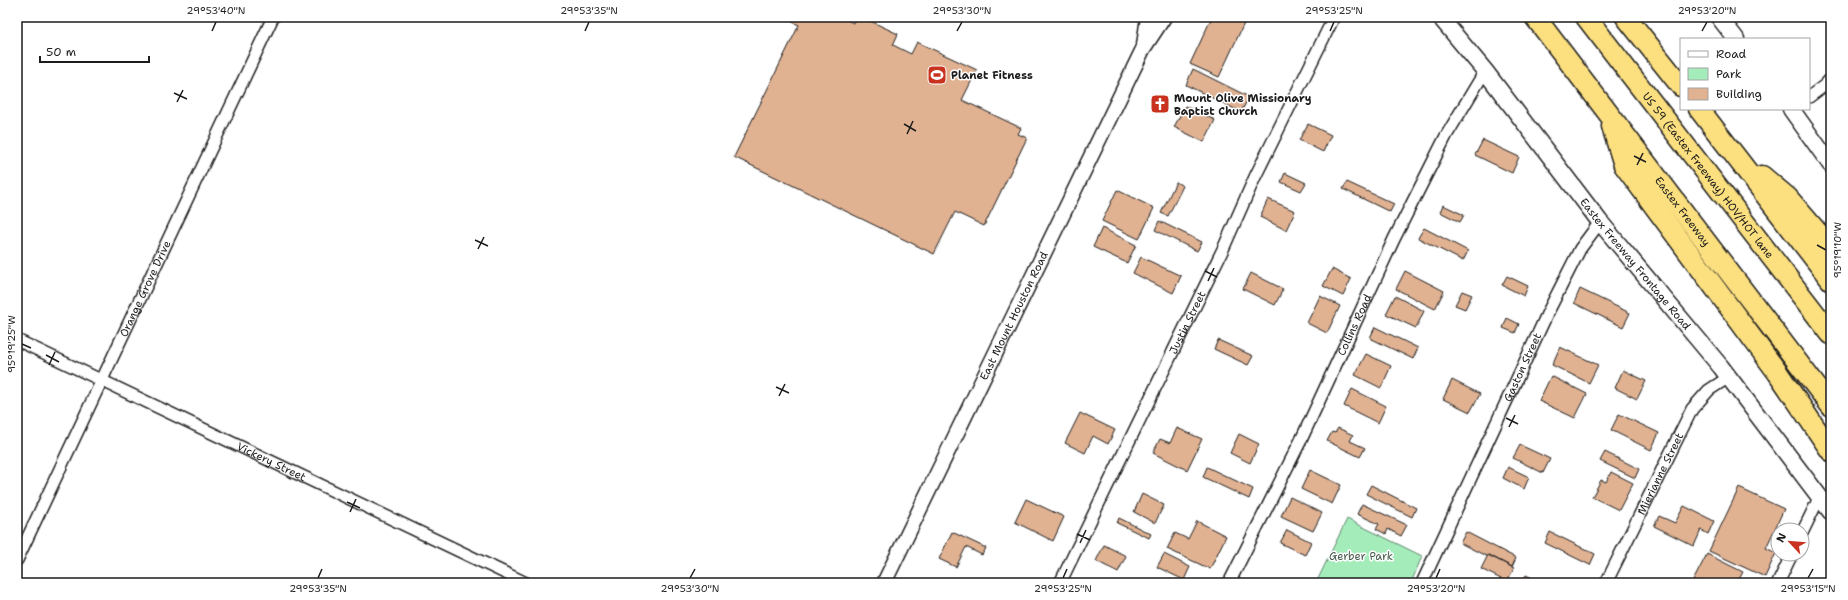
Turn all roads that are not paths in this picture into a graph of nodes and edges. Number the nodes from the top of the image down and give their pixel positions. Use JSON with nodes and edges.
{"nodes":[{"id":1,"x":274,"y":17,"type":"edge"},
{"id":2,"x":1148,"y":17,"type":"edge"},
{"id":3,"x":1164,"y":17,"type":"edge"},
{"id":4,"x":1334,"y":17,"type":"edge"},
{"id":5,"x":1440,"y":17,"type":"edge"},
{"id":6,"x":1535,"y":17,"type":"edge"},
{"id":7,"x":1586,"y":17,"type":"edge"},
{"id":8,"x":1626,"y":17,"type":"edge"},
{"id":9,"x":1719,"y":17,"type":"edge"},
{"id":10,"x":1735,"y":38,"type":"edge"},
{"id":11,"x":1143,"y":49,"type":"junction"},
{"id":12,"x":1485,"y":71,"type":"junction"},
{"id":13,"x":1831,"y":78,"type":"edge"},
{"id":14,"x":1680,"y":85,"type":"edge"},
{"id":15,"x":1810,"y":96,"type":"edge"},
{"id":16,"x":1700,"y":110,"type":"edge"},
{"id":17,"x":1793,"y":110,"type":"edge"},
{"id":18,"x":1608,"y":113,"type":"junction"},
{"id":19,"x":1732,"y":150,"type":"junction"},
{"id":20,"x":1831,"y":165,"type":"edge"},
{"id":21,"x":1600,"y":222,"type":"junction"},
{"id":22,"x":1831,"y":248,"type":"edge"},
{"id":23,"x":1831,"y":280,"type":"edge"},
{"id":24,"x":1831,"y":334,"type":"edge"},
{"id":25,"x":17,"y":340,"type":"edge"},
{"id":26,"x":1729,"y":377,"type":"junction"},
{"id":27,"x":102,"y":380,"type":"junction"},
{"id":28,"x":1831,"y":406,"type":"edge"},
{"id":29,"x":1831,"y":451,"type":"edge"},
{"id":30,"x":1820,"y":496,"type":"junction"},
{"id":31,"x":1831,"y":512,"type":"edge"},
{"id":32,"x":1808,"y":522,"type":"edge"},
{"id":33,"x":17,"y":560,"type":"edge"},
{"id":34,"x":1788,"y":562,"type":"edge"},
{"id":35,"x":526,"y":583,"type":"edge"},
{"id":36,"x":884,"y":583,"type":"edge"},
{"id":37,"x":1060,"y":583,"type":"edge"},
{"id":38,"x":1229,"y":583,"type":"edge"},
{"id":39,"x":1422,"y":583,"type":"edge"},
{"id":40,"x":1606,"y":583,"type":"edge"},
{"id":41,"x":1778,"y":583,"type":"edge"}],
"edges":[{"from":1,"to":27,"type":"street","name":"Orange Grove Drive"},
{"from":2,"to":11,"type":"street","name":"East Mount Houston Road"},
{"from":3,"to":11,"type":"street","name":"East Mount Houston Road"},
{"from":4,"to":37,"type":"street","name":"Justin Street"},
{"from":5,"to":12,"type":"main road","name":"Eastex Freeway Frontage Road"},
{"from":6,"to":18,"type":"highway","name":"Eastex Freeway"},
{"from":7,"to":24,"type":"highway","name":"US 59 (Eastex Freeway) HOV/HOT lane"},
{"from":8,"to":14,"type":"highway"},
{"from":9,"to":10,"type":"main road"},
{"from":11,"to":36,"type":"street","name":"East Mount Houston Road"},
{"from":12,"to":21,"type":"main road","name":"Eastex Freeway Frontage Road"},
{"from":12,"to":38,"type":"street","name":"Collins Road"},
{"from":13,"to":15,"type":"street"},
{"from":16,"to":19,"type":"highway"},
{"from":17,"to":20,"type":"main road"},
{"from":18,"to":28,"type":"highway","name":"Eastex Freeway"},
{"from":18,"to":29,"type":"highway"},
{"from":19,"to":22,"type":"highway"},
{"from":19,"to":23,"type":"highway"},
{"from":21,"to":26,"type":"main road","name":"Eastex Freeway Frontage Road"},
{"from":21,"to":39,"type":"street","name":"Gaston Street"},
{"from":25,"to":27,"type":"street","name":"Vickery Street"},
{"from":26,"to":30,"type":"main road","name":"Eastex Freeway Frontage Road"},
{"from":26,"to":40,"type":"street","name":"Mierianne Street"},
{"from":27,"to":33,"type":"street","name":"Orange Grove Drive"},
{"from":27,"to":35,"type":"street","name":"Vickery Street"},
{"from":30,"to":31,"type":"main road","name":"Eastex Freeway Frontage Road"},
{"from":30,"to":32,"type":"street"},
{"from":34,"to":41,"type":"street"}]}
